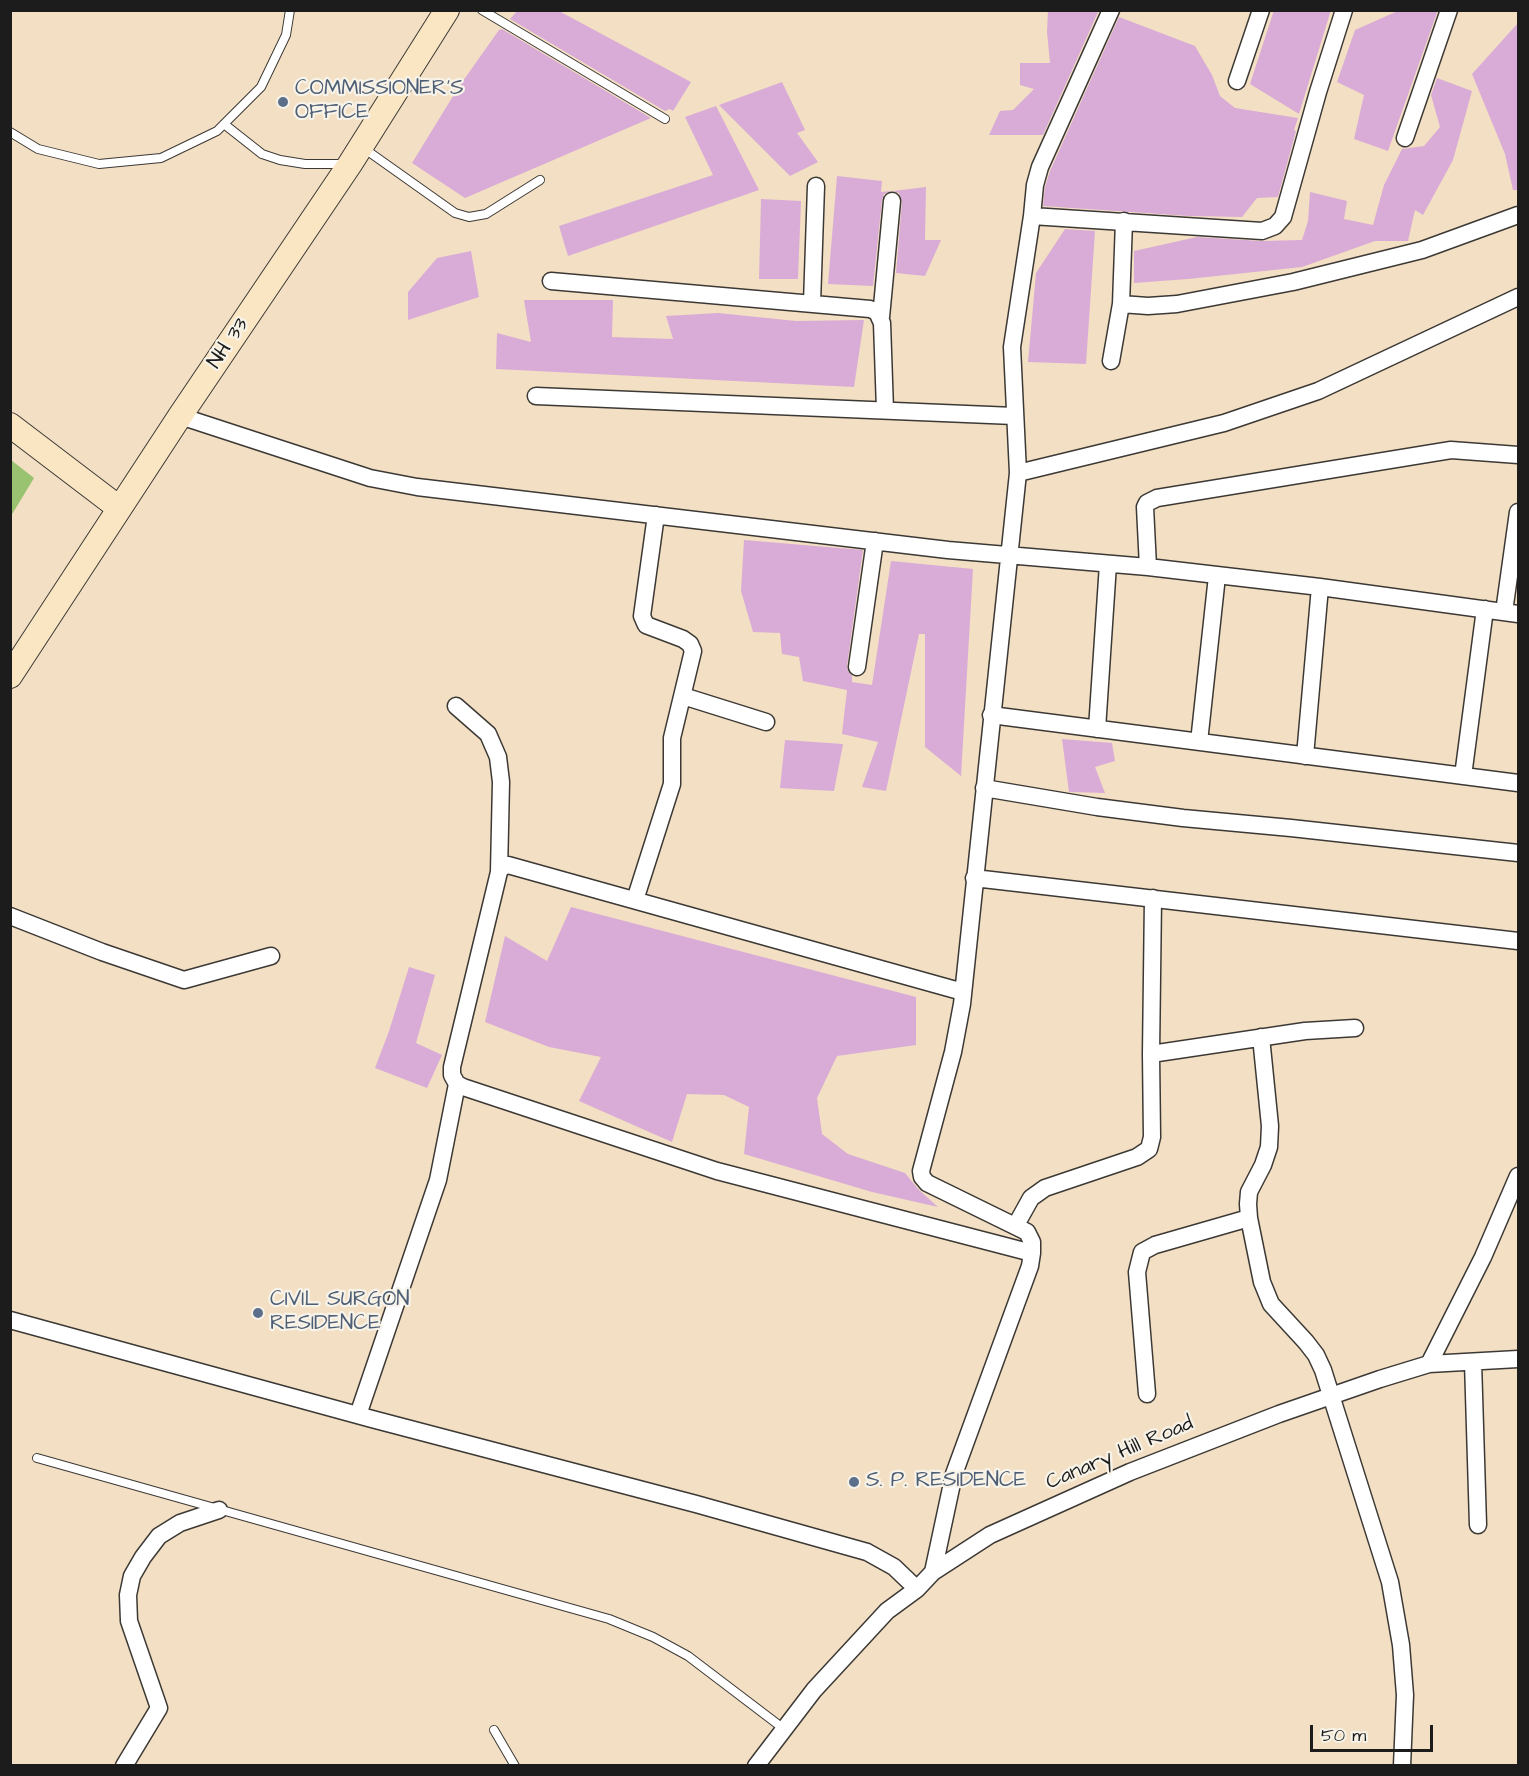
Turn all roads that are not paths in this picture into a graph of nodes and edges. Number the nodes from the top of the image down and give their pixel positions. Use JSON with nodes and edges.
{"nodes":[{"id":1,"x":290,"y":10,"type":"edge"},
{"id":2,"x":447,"y":10,"type":"edge"},
{"id":3,"x":482,"y":10,"type":"edge"},
{"id":4,"x":1111,"y":10,"type":"edge"},
{"id":5,"x":1261,"y":10,"type":"edge"},
{"id":6,"x":1344,"y":10,"type":"edge"},
{"id":7,"x":1449,"y":10,"type":"edge"},
{"id":8,"x":1237,"y":81,"type":"dead end"},
{"id":9,"x":665,"y":119,"type":"dead end"},
{"id":10,"x":224,"y":124,"type":"junction"},
{"id":11,"x":10,"y":132,"type":"edge"},
{"id":12,"x":1405,"y":138,"type":"dead end"},
{"id":13,"x":356,"y":155,"type":"junction"},
{"id":14,"x":540,"y":180,"type":"dead end"},
{"id":15,"x":816,"y":186,"type":"dead end"},
{"id":16,"x":892,"y":201,"type":"dead end"},
{"id":17,"x":1518,"y":215,"type":"edge"},
{"id":18,"x":1032,"y":216,"type":"junction"},
{"id":19,"x":1124,"y":221,"type":"junction"},
{"id":20,"x":551,"y":281,"type":"dead end"},
{"id":21,"x":1518,"y":297,"type":"edge"},
{"id":22,"x":812,"y":303,"type":"junction"},
{"id":23,"x":1121,"y":304,"type":"junction"},
{"id":24,"x":881,"y":317,"type":"junction"},
{"id":25,"x":1112,"y":361,"type":"dead end"},
{"id":26,"x":536,"y":396,"type":"dead end"},
{"id":27,"x":885,"y":411,"type":"junction"},
{"id":28,"x":180,"y":416,"type":"junction"},
{"id":29,"x":1014,"y":416,"type":"junction"},
{"id":30,"x":10,"y":425,"type":"edge"},
{"id":31,"x":1518,"y":455,"type":"edge"},
{"id":32,"x":1018,"y":473,"type":"junction"},
{"id":33,"x":119,"y":508,"type":"junction"},
{"id":34,"x":1518,"y":512,"type":"edge"},
{"id":35,"x":656,"y":515,"type":"junction"},
{"id":36,"x":875,"y":541,"type":"junction"},
{"id":37,"x":1010,"y":556,"type":"junction"},
{"id":38,"x":1108,"y":564,"type":"junction"},
{"id":39,"x":1148,"y":567,"type":"junction"},
{"id":40,"x":1217,"y":576,"type":"junction"},
{"id":41,"x":1320,"y":587,"type":"junction"},
{"id":42,"x":1485,"y":609,"type":"junction"},
{"id":43,"x":1511,"y":613,"type":"edge"},
{"id":44,"x":857,"y":667,"type":"dead end"},
{"id":45,"x":10,"y":676,"type":"edge"},
{"id":46,"x":683,"y":696,"type":"junction"},
{"id":47,"x":456,"y":706,"type":"dead end"},
{"id":48,"x":991,"y":715,"type":"junction"},
{"id":49,"x":766,"y":722,"type":"dead end"},
{"id":50,"x":1097,"y":729,"type":"junction"},
{"id":51,"x":1198,"y":742,"type":"junction"},
{"id":52,"x":1305,"y":756,"type":"junction"},
{"id":53,"x":1463,"y":776,"type":"junction"},
{"id":54,"x":1518,"y":783,"type":"edge"},
{"id":55,"x":984,"y":788,"type":"junction"},
{"id":56,"x":1518,"y":853,"type":"edge"},
{"id":57,"x":499,"y":872,"type":"junction"},
{"id":58,"x":974,"y":878,"type":"junction"},
{"id":59,"x":1153,"y":898,"type":"junction"},
{"id":60,"x":635,"y":900,"type":"junction"},
{"id":61,"x":10,"y":916,"type":"edge"},
{"id":62,"x":1518,"y":941,"type":"edge"},
{"id":63,"x":271,"y":956,"type":"dead end"},
{"id":64,"x":963,"y":992,"type":"junction"},
{"id":65,"x":1355,"y":1028,"type":"dead end"},
{"id":66,"x":1261,"y":1037,"type":"junction"},
{"id":67,"x":1151,"y":1054,"type":"junction"},
{"id":68,"x":457,"y":1084,"type":"junction"},
{"id":69,"x":1518,"y":1176,"type":"edge"},
{"id":70,"x":1249,"y":1218,"type":"junction"},
{"id":71,"x":1016,"y":1225,"type":"junction"},
{"id":72,"x":1032,"y":1253,"type":"junction"},
{"id":73,"x":10,"y":1320,"type":"edge"},
{"id":74,"x":1518,"y":1359,"type":"edge"},
{"id":75,"x":1473,"y":1362,"type":"junction"},
{"id":76,"x":1429,"y":1364,"type":"junction"},
{"id":77,"x":1146,"y":1394,"type":"dead end"},
{"id":78,"x":1332,"y":1395,"type":"junction"},
{"id":79,"x":358,"y":1414,"type":"junction"},
{"id":80,"x":37,"y":1458,"type":"dead end"},
{"id":81,"x":219,"y":1510,"type":"junction"},
{"id":82,"x":1478,"y":1525,"type":"dead end"},
{"id":83,"x":933,"y":1572,"type":"junction"},
{"id":84,"x":918,"y":1589,"type":"junction"},
{"id":85,"x":784,"y":1729,"type":"junction"},
{"id":86,"x":494,"y":1730,"type":"dead end"},
{"id":87,"x":124,"y":1766,"type":"edge"},
{"id":88,"x":515,"y":1766,"type":"edge"},
{"id":89,"x":756,"y":1766,"type":"edge"},
{"id":90,"x":1402,"y":1766,"type":"edge"}],
"edges":[{"from":1,"to":10,"type":"lane"},
{"from":2,"to":13,"type":"main road","name":"NH 33"},
{"from":3,"to":9,"type":"lane"},
{"from":4,"to":18,"type":"street"},
{"from":5,"to":8,"type":"street"},
{"from":6,"to":19,"type":"street"},
{"from":7,"to":12,"type":"street"},
{"from":10,"to":11,"type":"lane"},
{"from":10,"to":13,"type":"lane"},
{"from":13,"to":14,"type":"lane"},
{"from":13,"to":28,"type":"main road","name":"NH 33"},
{"from":15,"to":22,"type":"street"},
{"from":16,"to":24,"type":"street"},
{"from":17,"to":23,"type":"street"},
{"from":18,"to":19,"type":"street"},
{"from":18,"to":29,"type":"street"},
{"from":19,"to":23,"type":"street"},
{"from":20,"to":22,"type":"street"},
{"from":21,"to":32,"type":"street"},
{"from":22,"to":24,"type":"street"},
{"from":23,"to":25,"type":"street"},
{"from":24,"to":27,"type":"street"},
{"from":26,"to":27,"type":"street"},
{"from":27,"to":29,"type":"street"},
{"from":28,"to":33,"type":"main road","name":"NH 33"},
{"from":28,"to":35,"type":"street"},
{"from":29,"to":32,"type":"street"},
{"from":30,"to":33,"type":"main road"},
{"from":31,"to":39,"type":"street"},
{"from":32,"to":37,"type":"street"},
{"from":33,"to":45,"type":"main road","name":"NH 33"},
{"from":34,"to":43,"type":"street"},
{"from":35,"to":36,"type":"street"},
{"from":35,"to":46,"type":"street"},
{"from":36,"to":37,"type":"street"},
{"from":36,"to":44,"type":"street"},
{"from":37,"to":38,"type":"street"},
{"from":37,"to":48,"type":"street"},
{"from":38,"to":39,"type":"street"},
{"from":38,"to":50,"type":"street"},
{"from":39,"to":40,"type":"street"},
{"from":40,"to":41,"type":"street"},
{"from":40,"to":51,"type":"street"},
{"from":41,"to":42,"type":"street"},
{"from":41,"to":52,"type":"street"},
{"from":42,"to":43,"type":"street"},
{"from":42,"to":53,"type":"street"},
{"from":46,"to":49,"type":"street"},
{"from":46,"to":60,"type":"street"},
{"from":47,"to":57,"type":"street"},
{"from":48,"to":50,"type":"street"},
{"from":48,"to":55,"type":"street"},
{"from":50,"to":51,"type":"street"},
{"from":51,"to":52,"type":"street"},
{"from":52,"to":53,"type":"street"},
{"from":53,"to":54,"type":"street"},
{"from":55,"to":56,"type":"street"},
{"from":55,"to":58,"type":"street"},
{"from":57,"to":60,"type":"street"},
{"from":57,"to":68,"type":"street"},
{"from":58,"to":59,"type":"street"},
{"from":58,"to":64,"type":"street"},
{"from":59,"to":62,"type":"street"},
{"from":59,"to":67,"type":"street"},
{"from":60,"to":64,"type":"street"},
{"from":61,"to":63,"type":"street"},
{"from":64,"to":71,"type":"street"},
{"from":65,"to":66,"type":"street"},
{"from":66,"to":67,"type":"street"},
{"from":66,"to":70,"type":"street"},
{"from":67,"to":71,"type":"street"},
{"from":68,"to":72,"type":"street"},
{"from":68,"to":79,"type":"street"},
{"from":69,"to":76,"type":"street"},
{"from":70,"to":77,"type":"street"},
{"from":70,"to":78,"type":"street"},
{"from":71,"to":72,"type":"street"},
{"from":72,"to":83,"type":"street"},
{"from":73,"to":79,"type":"street"},
{"from":74,"to":75,"type":"street","name":"Canary Hill Road"},
{"from":75,"to":76,"type":"street","name":"Canary Hill Road"},
{"from":75,"to":82,"type":"street"},
{"from":76,"to":78,"type":"street","name":"Canary Hill Road"},
{"from":78,"to":83,"type":"street","name":"Canary Hill Road"},
{"from":78,"to":90,"type":"street"},
{"from":79,"to":84,"type":"street"},
{"from":80,"to":81,"type":"lane"},
{"from":81,"to":85,"type":"lane"},
{"from":81,"to":87,"type":"street"},
{"from":83,"to":84,"type":"street","name":"Canary Hill Road"},
{"from":84,"to":85,"type":"street","name":"Canary Hill Road"},
{"from":85,"to":89,"type":"street","name":"Canary Hill Road"},
{"from":86,"to":88,"type":"lane"}]}
